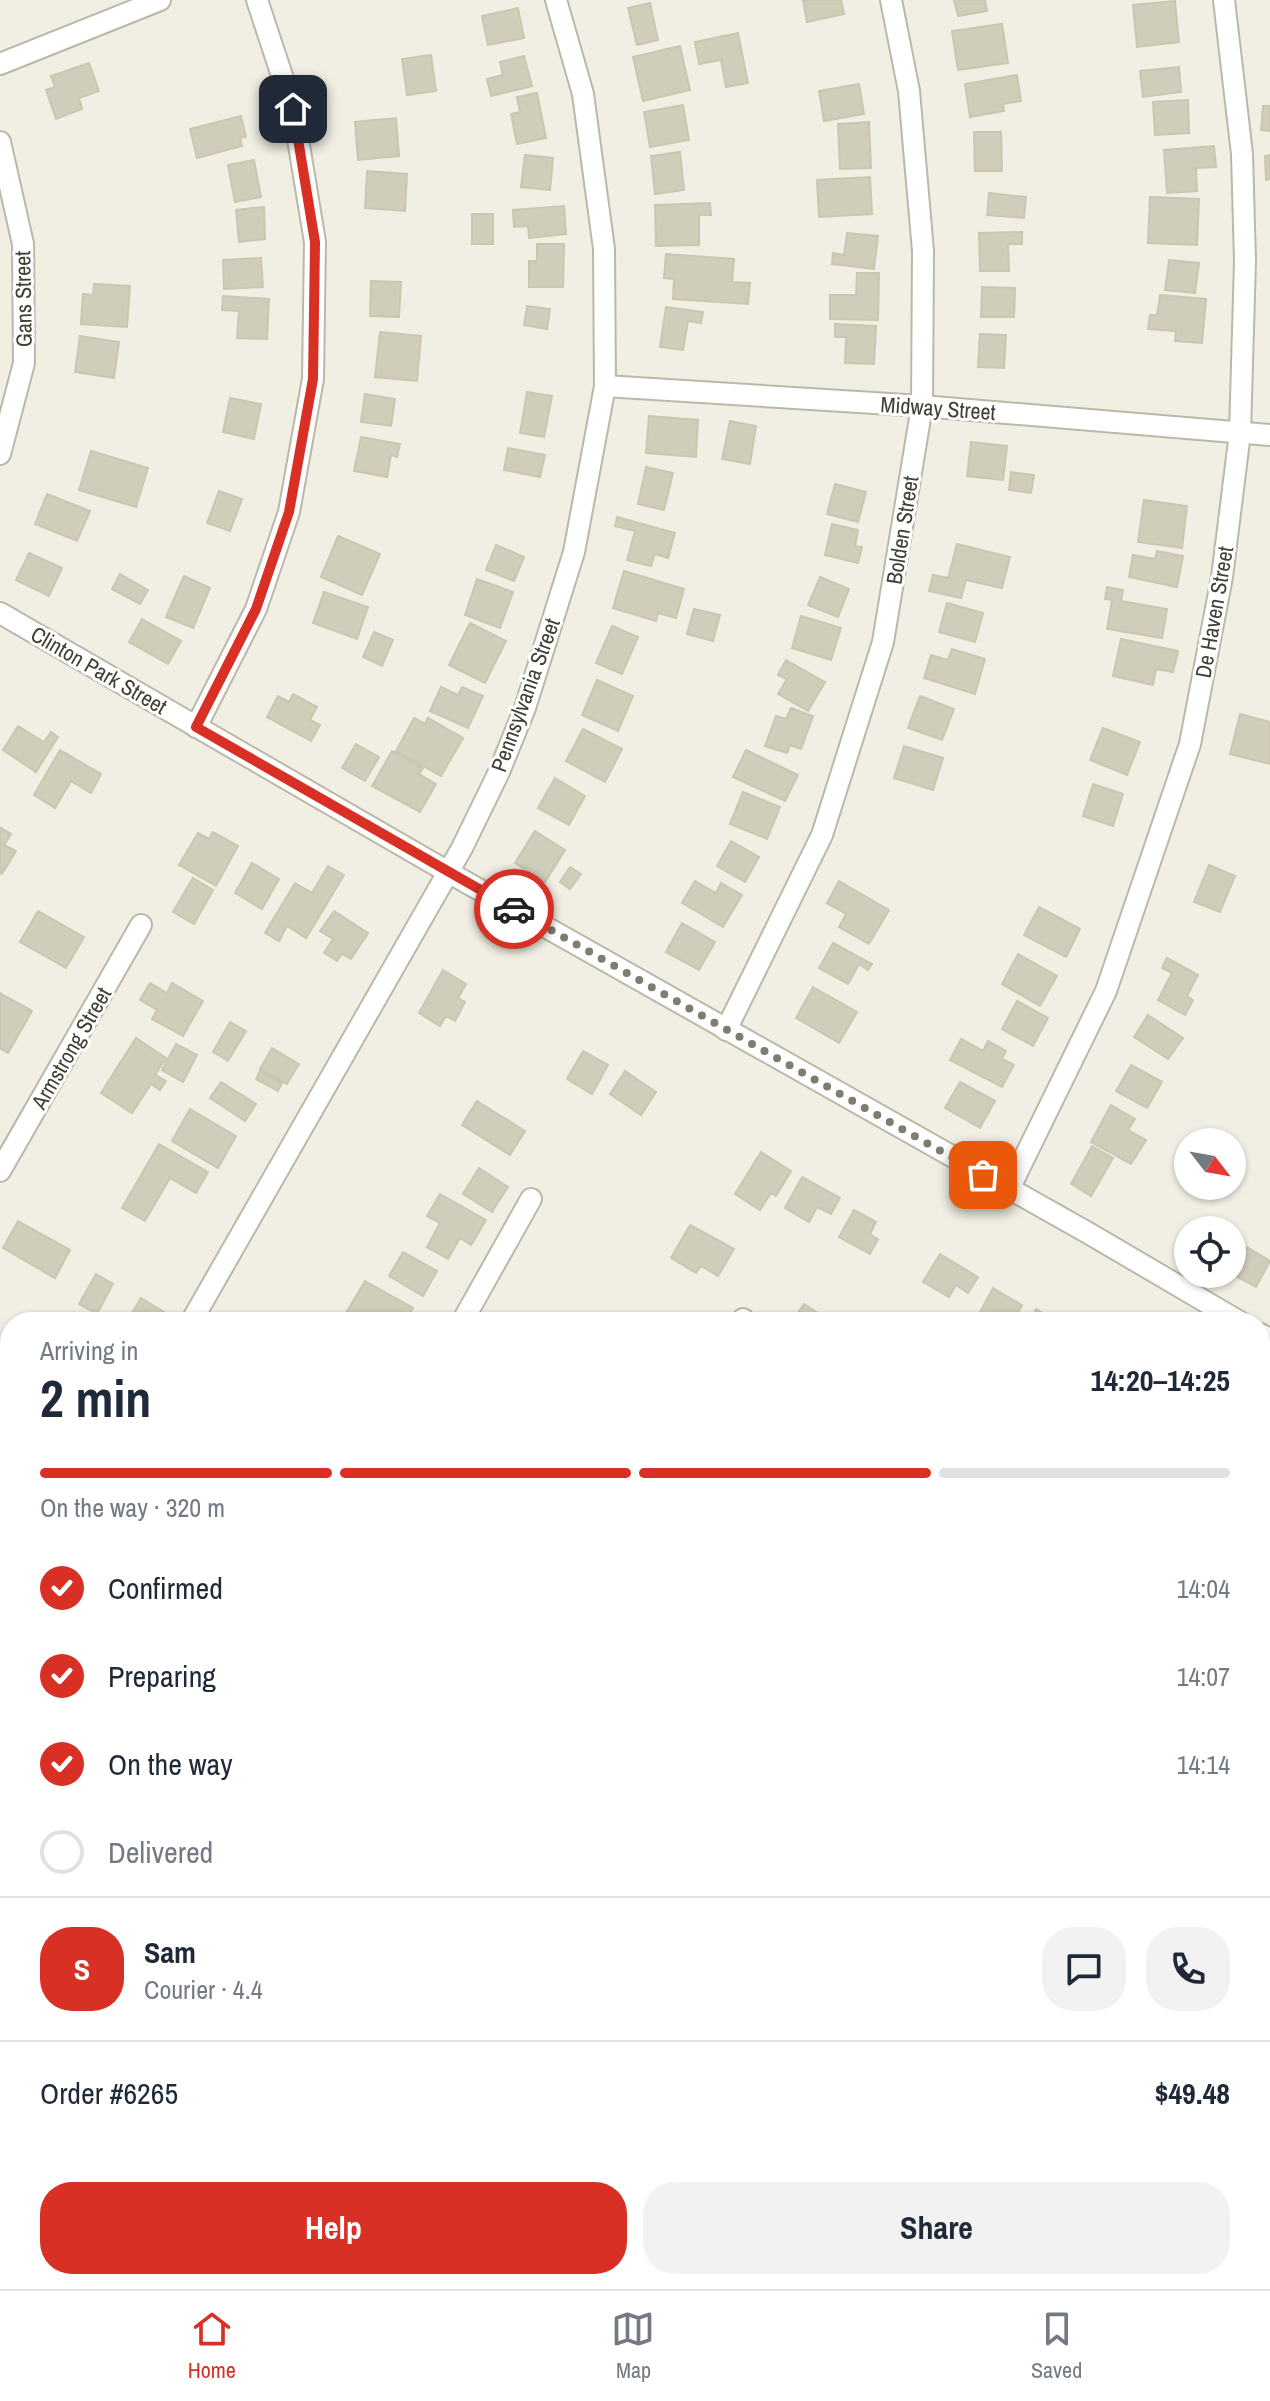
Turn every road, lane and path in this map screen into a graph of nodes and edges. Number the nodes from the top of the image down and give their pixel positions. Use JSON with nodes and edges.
{"nodes":[{"id":1,"x":160,"y":0,"type":"edge"},
{"id":2,"x":257,"y":0,"type":"edge"},
{"id":3,"x":556,"y":0,"type":"edge"},
{"id":4,"x":891,"y":0,"type":"edge"},
{"id":5,"x":1224,"y":0,"type":"edge"},
{"id":6,"x":0,"y":64,"type":"edge"},
{"id":7,"x":0,"y":142,"type":"edge"},
{"id":8,"x":605,"y":386,"type":"junction"},
{"id":9,"x":922,"y":406,"type":"junction"},
{"id":10,"x":1240,"y":433,"type":"junction"},
{"id":11,"x":1270,"y":435,"type":"edge"},
{"id":12,"x":0,"y":454,"type":"edge"},
{"id":13,"x":0,"y":613,"type":"edge"},
{"id":14,"x":196,"y":727,"type":"junction"},
{"id":15,"x":448,"y":872,"type":"junction"},
{"id":16,"x":141,"y":925,"type":"dead end"},
{"id":17,"x":726,"y":1030,"type":"junction"},
{"id":18,"x":0,"y":1171,"type":"edge"},
{"id":19,"x":1009,"y":1189,"type":"junction"},
{"id":20,"x":531,"y":1199,"type":"dead end"},
{"id":21,"x":197,"y":1312,"type":"edge"},
{"id":22,"x":468,"y":1312,"type":"edge"},
{"id":23,"x":1223,"y":1312,"type":"edge"}],
"edges":[{"from":1,"to":6,"type":"street"},
{"from":2,"to":14,"type":"street"},
{"from":3,"to":8,"type":"street","name":"Pennsylvania Street"},
{"from":4,"to":9,"type":"street","name":"Bolden Street"},
{"from":5,"to":10,"type":"street","name":"De Haven Street"},
{"from":7,"to":12,"type":"street","name":"Gans Street"},
{"from":8,"to":9,"type":"street","name":"Midway Street"},
{"from":8,"to":15,"type":"street","name":"Pennsylvania Street"},
{"from":9,"to":10,"type":"street","name":"Midway Street"},
{"from":9,"to":17,"type":"street","name":"Bolden Street"},
{"from":10,"to":11,"type":"street","name":"Midway Street"},
{"from":10,"to":19,"type":"street","name":"De Haven Street"},
{"from":13,"to":14,"type":"street","name":"Clinton Park Street"},
{"from":14,"to":15,"type":"street","name":"Clinton Park Street"},
{"from":15,"to":17,"type":"street","name":"Clinton Park Street"},
{"from":15,"to":21,"type":"street","name":"Pennsylvania Street"},
{"from":16,"to":18,"type":"street","name":"Armstrong Street"},
{"from":17,"to":19,"type":"street","name":"Clinton Park Street"},
{"from":19,"to":23,"type":"street","name":"Clinton Park Street"},
{"from":20,"to":22,"type":"street"}]}
